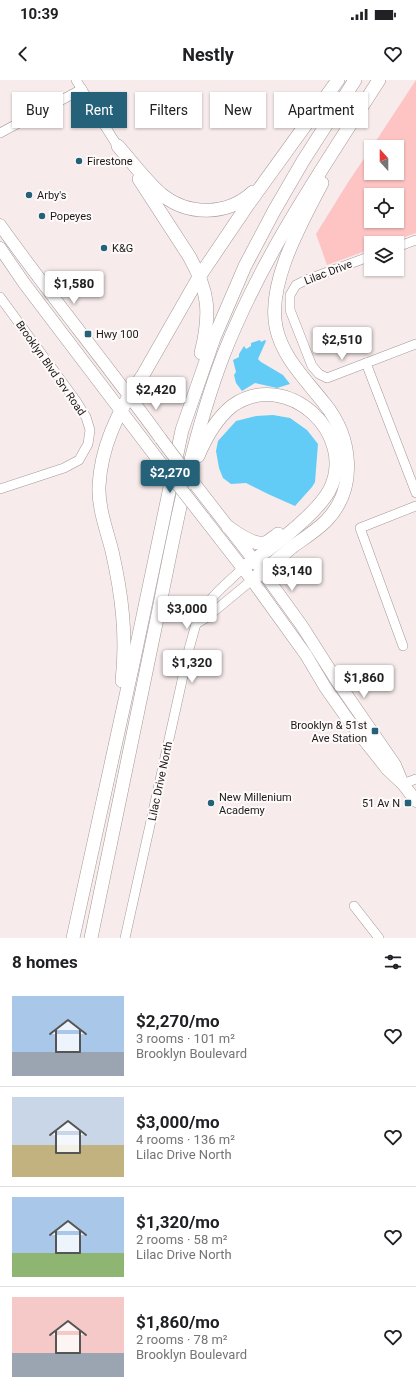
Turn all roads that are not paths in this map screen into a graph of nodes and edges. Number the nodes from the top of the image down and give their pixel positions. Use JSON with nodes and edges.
{"nodes":[{"id":1,"x":76,"y":80,"type":"edge"},
{"id":2,"x":338,"y":80,"type":"edge"},
{"id":3,"x":355,"y":80,"type":"edge"},
{"id":4,"x":379,"y":80,"type":"edge"},
{"id":5,"x":82,"y":89,"type":"junction"},
{"id":6,"x":368,"y":97,"type":"edge"},
{"id":7,"x":348,"y":128,"type":"edge"},
{"id":8,"x":351,"y":128,"type":"edge"},
{"id":9,"x":0,"y":133,"type":"edge"},
{"id":10,"x":118,"y":146,"type":"junction"},
{"id":11,"x":139,"y":179,"type":"joint"},
{"id":12,"x":262,"y":184,"type":"junction"},
{"id":13,"x":0,"y":225,"type":"edge"},
{"id":14,"x":416,"y":240,"type":"edge"},
{"id":15,"x":404,"y":244,"type":"edge"},
{"id":16,"x":0,"y":248,"type":"edge"},
{"id":17,"x":364,"y":259,"type":"edge"},
{"id":18,"x":200,"y":277,"type":"junction"},
{"id":19,"x":0,"y":297,"type":"edge"},
{"id":20,"x":416,"y":344,"type":"edge"},
{"id":21,"x":366,"y":363,"type":"junction"},
{"id":22,"x":130,"y":396,"type":"junction"},
{"id":23,"x":121,"y":411,"type":"junction"},
{"id":24,"x":182,"y":430,"type":"junction"},
{"id":25,"x":0,"y":489,"type":"edge"},
{"id":26,"x":416,"y":493,"type":"edge"},
{"id":27,"x":321,"y":502,"type":"junction"},
{"id":28,"x":416,"y":506,"type":"edge"},
{"id":29,"x":178,"y":514,"type":"junction"},
{"id":30,"x":228,"y":527,"type":"junction"},
{"id":31,"x":254,"y":560,"type":"junction"},
{"id":32,"x":243,"y":568,"type":"junction"},
{"id":33,"x":263,"y":572,"type":"junction"},
{"id":34,"x":252,"y":580,"type":"junction"},
{"id":35,"x":196,"y":624,"type":"junction"},
{"id":36,"x":403,"y":646,"type":"dead end"},
{"id":37,"x":116,"y":739,"type":"junction"},
{"id":38,"x":416,"y":779,"type":"edge"},
{"id":39,"x":403,"y":784,"type":"junction"},
{"id":40,"x":416,"y":801,"type":"edge"},
{"id":41,"x":354,"y":906,"type":"dead end"},
{"id":42,"x":73,"y":938,"type":"edge"},
{"id":43,"x":91,"y":938,"type":"edge"},
{"id":44,"x":125,"y":938,"type":"edge"},
{"id":45,"x":379,"y":938,"type":"edge"}],
"edges":[{"from":1,"to":5,"type":"street"},
{"from":2,"to":12,"type":"highway"},
{"from":3,"to":24,"type":"highway"},
{"from":4,"to":6,"type":"highway"},
{"from":5,"to":9,"type":"street"},
{"from":5,"to":10,"type":"street"},
{"from":7,"to":29,"type":"highway"},
{"from":8,"to":33,"type":"highway"},
{"from":10,"to":11,"type":"street"},
{"from":10,"to":12,"type":"highway"},
{"from":11,"to":18,"type":"highway"},
{"from":12,"to":18,"type":"highway"},
{"from":13,"to":22,"type":"main road"},
{"from":14,"to":15,"type":"street"},
{"from":16,"to":23,"type":"main road"},
{"from":17,"to":21,"type":"street","name":"Lilac Drive"},
{"from":18,"to":22,"type":"highway"},
{"from":18,"to":24,"type":"highway"},
{"from":19,"to":25,"type":"street","name":"Brooklyn Blvd Srv Road"},
{"from":20,"to":21,"type":"street"},
{"from":21,"to":26,"type":"street"},
{"from":22,"to":23,"type":"highway"},
{"from":22,"to":30,"type":"main road","bridge":true},
{"from":23,"to":32,"type":"main road","bridge":true},
{"from":23,"to":37,"type":"highway"},
{"from":24,"to":37,"type":"highway"},
{"from":27,"to":29,"type":"highway"},
{"from":27,"to":30,"type":"highway"},
{"from":27,"to":31,"type":"highway"},
{"from":28,"to":36,"type":"street"},
{"from":29,"to":43,"type":"highway"},
{"from":30,"to":31,"type":"main road"},
{"from":31,"to":32,"type":"highway"},
{"from":31,"to":33,"type":"main road"},
{"from":32,"to":34,"type":"main road"},
{"from":32,"to":35,"type":"street","name":"Lilac Drive North"},
{"from":33,"to":34,"type":"highway"},
{"from":33,"to":39,"type":"main road"},
{"from":34,"to":35,"type":"street"},
{"from":34,"to":39,"type":"main road"},
{"from":35,"to":44,"type":"street","name":"Lilac Drive North"},
{"from":37,"to":42,"type":"highway"},
{"from":38,"to":39,"type":"street"},
{"from":39,"to":40,"type":"main road"},
{"from":41,"to":45,"type":"street"}]}
